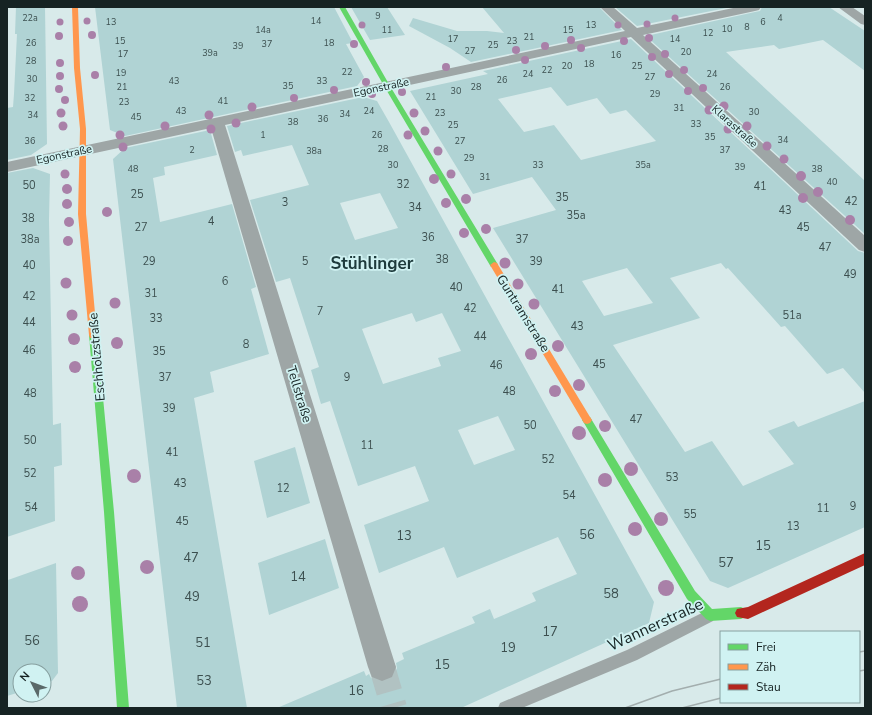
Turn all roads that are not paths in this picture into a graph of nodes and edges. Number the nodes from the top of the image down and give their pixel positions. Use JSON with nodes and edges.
{"nodes":[{"id":1,"x":75,"y":7,"type":"edge"},
{"id":2,"x":342,"y":7,"type":"edge"},
{"id":3,"x":606,"y":7,"type":"edge"},
{"id":4,"x":755,"y":7,"type":"edge"},
{"id":5,"x":844,"y":7,"type":"edge"},
{"id":6,"x":865,"y":21,"type":"edge"},
{"id":7,"x":634,"y":33,"type":"junction"},
{"id":8,"x":387,"y":86,"type":"junction"},
{"id":9,"x":217,"y":122,"type":"junction"},
{"id":10,"x":82,"y":150,"type":"junction"},
{"id":11,"x":7,"y":167,"type":"edge"},
{"id":12,"x":865,"y":246,"type":"edge"},
{"id":13,"x":865,"y":559,"type":"edge"},
{"id":14,"x":710,"y":616,"type":"junction"},
{"id":15,"x":382,"y":666,"type":"tunnel mouth"},
{"id":16,"x":124,"y":708,"type":"edge"},
{"id":17,"x":505,"y":708,"type":"edge"}],
"edges":[{"from":1,"to":10,"type":"street","name":"Eschholzstraße"},
{"from":2,"to":8,"type":"street","name":"Guntramstraße"},
{"from":3,"to":7,"type":"street","name":"Klarastraße"},
{"from":4,"to":7,"type":"street","name":"Egonstraße"},
{"from":5,"to":6,"type":"street"},
{"from":7,"to":8,"type":"street","name":"Egonstraße"},
{"from":7,"to":12,"type":"street","name":"Klarastraße"},
{"from":8,"to":9,"type":"street","name":"Egonstraße"},
{"from":8,"to":14,"type":"street","name":"Guntramstraße"},
{"from":9,"to":10,"type":"street","name":"Egonstraße"},
{"from":9,"to":15,"type":"street","name":"Tellstraße"},
{"from":10,"to":11,"type":"street","name":"Egonstraße"},
{"from":10,"to":16,"type":"street","name":"Eschholzstraße"},
{"from":13,"to":14,"type":"street","name":"Wannerstraße"},
{"from":14,"to":17,"type":"lane","name":"Wannerstraße"}]}
